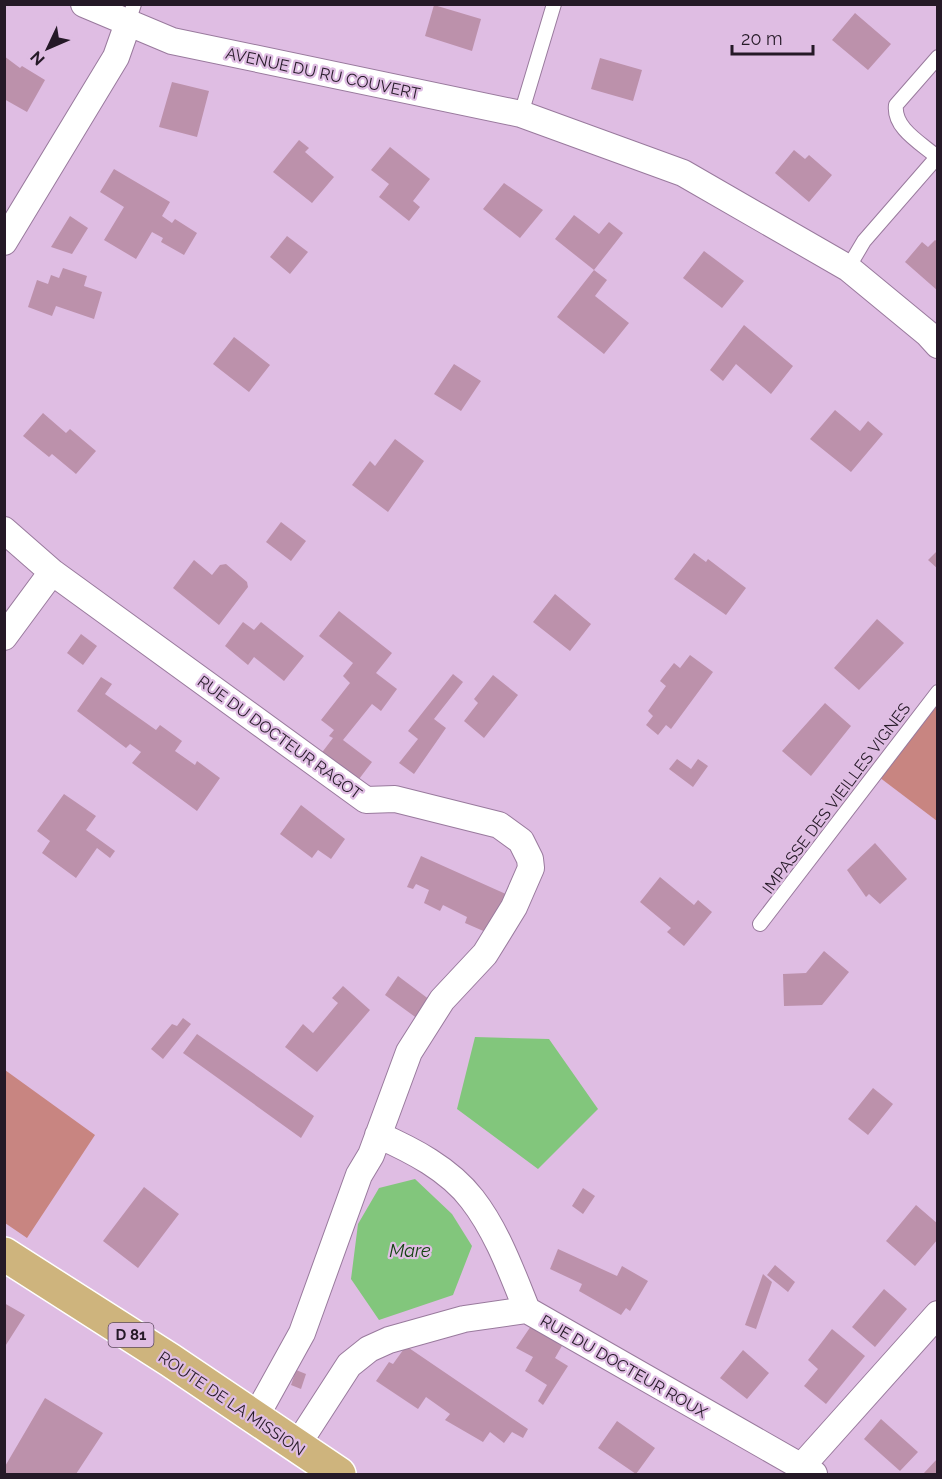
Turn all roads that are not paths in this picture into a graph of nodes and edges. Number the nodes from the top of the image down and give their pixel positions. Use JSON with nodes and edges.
{"nodes":[{"id":1,"x":84,"y":4,"type":"edge"},
{"id":2,"x":554,"y":4,"type":"edge"},
{"id":3,"x":131,"y":14,"type":"edge"},
{"id":4,"x":938,"y":57,"type":"edge"},
{"id":5,"x":520,"y":114,"type":"junction"},
{"id":6,"x":937,"y":157,"type":"edge"},
{"id":7,"x":4,"y":242,"type":"edge"},
{"id":8,"x":848,"y":268,"type":"junction"},
{"id":9,"x":938,"y":345,"type":"edge"},
{"id":10,"x":4,"y":530,"type":"edge"},
{"id":11,"x":52,"y":572,"type":"junction"},
{"id":12,"x":4,"y":638,"type":"edge"},
{"id":13,"x":938,"y":692,"type":"edge"},
{"id":14,"x":760,"y":924,"type":"dead end"},
{"id":15,"x":378,"y":1135,"type":"junction"},
{"id":16,"x":4,"y":1254,"type":"edge"},
{"id":17,"x":527,"y":1310,"type":"junction"},
{"id":18,"x":938,"y":1314,"type":"edge"},
{"id":19,"x":255,"y":1418,"type":"junction"},
{"id":20,"x":296,"y":1447,"type":"junction"},
{"id":21,"x":808,"y":1471,"type":"edge"},
{"id":22,"x":339,"y":1474,"type":"edge"}],
"edges":[{"from":1,"to":3,"type":"street","name":"AVENUE DU RU COUVERT"},
{"from":2,"to":5,"type":"lane"},
{"from":3,"to":5,"type":"street","name":"AVENUE DU RU COUVERT"},
{"from":3,"to":7,"type":"street"},
{"from":4,"to":6,"type":"lane"},
{"from":5,"to":8,"type":"street","name":"AVENUE DU RU COUVERT"},
{"from":6,"to":8,"type":"lane"},
{"from":8,"to":9,"type":"street","name":"AVENUE DU RU COUVERT"},
{"from":10,"to":11,"type":"street","name":"RUE DU DOCTEUR RAGOT"},
{"from":11,"to":12,"type":"street"},
{"from":11,"to":15,"type":"street","name":"RUE DU DOCTEUR RAGOT"},
{"from":13,"to":14,"type":"lane","name":"IMPASSE DES VIEILLES VIGNES"},
{"from":15,"to":17,"type":"street"},
{"from":15,"to":19,"type":"street","name":"RUE DU DOCTEUR RAGOT"},
{"from":16,"to":19,"type":"main road","name":"ROUTE DE LA MISSION","number":"D 81"},
{"from":17,"to":20,"type":"street","name":"RUE DU DOCTEUR ROUX"},
{"from":17,"to":21,"type":"street","name":"RUE DU DOCTEUR ROUX"},
{"from":18,"to":21,"type":"street"},
{"from":19,"to":20,"type":"main road","name":"ROUTE DE LA MISSION","number":"D 81"},
{"from":20,"to":22,"type":"main road","name":"ROUTE DE LA MISSION","number":"D 81"}]}
